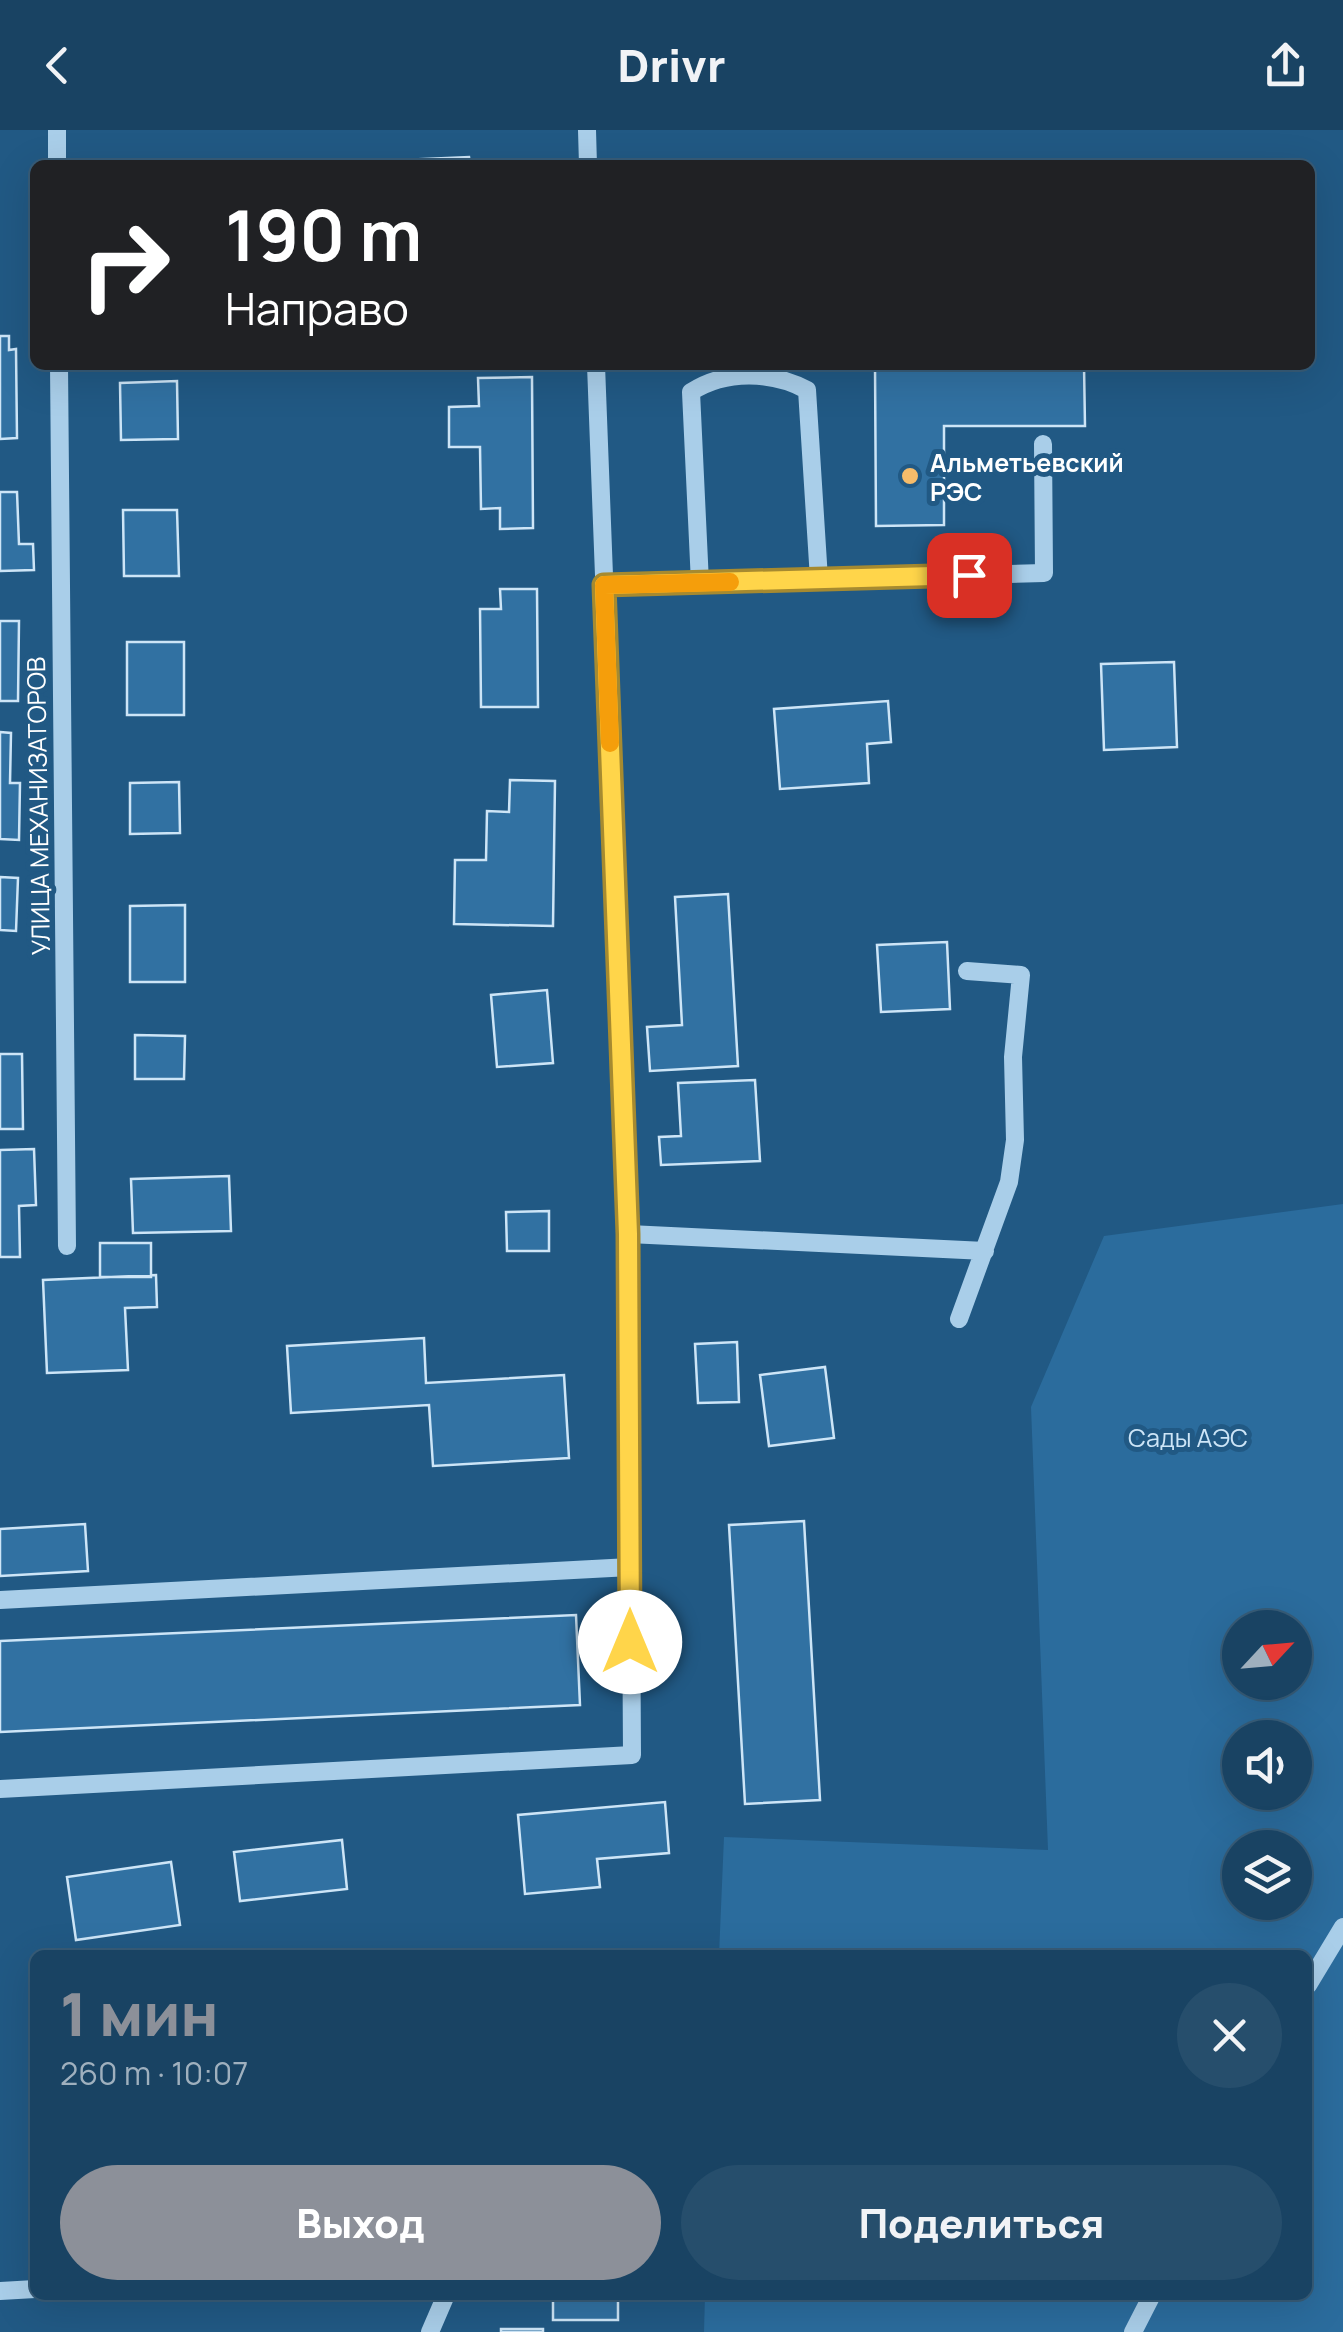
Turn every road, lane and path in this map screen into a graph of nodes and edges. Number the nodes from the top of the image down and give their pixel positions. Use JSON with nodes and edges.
{"nodes":[{"id":1,"x":57,"y":130,"type":"edge"},
{"id":2,"x":587,"y":130,"type":"edge"},
{"id":3,"x":57,"y":160,"type":"edge"},
{"id":4,"x":588,"y":160,"type":"edge"},
{"id":5,"x":59,"y":370,"type":"edge"},
{"id":6,"x":596,"y":370,"type":"edge"},
{"id":7,"x":1043,"y":444,"type":"dead end"},
{"id":8,"x":820,"y":579,"type":"junction"},
{"id":9,"x":700,"y":583,"type":"junction"},
{"id":10,"x":604,"y":585,"type":"junction"},
{"id":11,"x":967,"y":971,"type":"dead end"},
{"id":12,"x":628,"y":1234,"type":"junction"},
{"id":13,"x":67,"y":1246,"type":"dead end"},
{"id":14,"x":985,"y":1251,"type":"junction"},
{"id":15,"x":959,"y":1319,"type":"dead end"},
{"id":16,"x":630,"y":1567,"type":"junction"},
{"id":17,"x":0,"y":1600,"type":"edge"},
{"id":18,"x":0,"y":1789,"type":"edge"},
{"id":19,"x":1343,"y":1928,"type":"edge"},
{"id":20,"x":1312,"y":1978,"type":"edge"},
{"id":21,"x":30,"y":2289,"type":"edge"},
{"id":22,"x":0,"y":2291,"type":"edge"},
{"id":23,"x":444,"y":2300,"type":"edge"},
{"id":24,"x":1149,"y":2300,"type":"edge"},
{"id":25,"x":430,"y":2332,"type":"edge"},
{"id":26,"x":1133,"y":2332,"type":"edge"}],
"edges":[{"from":1,"to":3,"type":"street"},
{"from":2,"to":4,"type":"street"},
{"from":5,"to":13,"type":"street","name":"УЛИЦА МЕХАНИЗАТОРОВ"},
{"from":6,"to":10,"type":"street"},
{"from":7,"to":8,"type":"street"},
{"from":8,"to":9,"type":"street"},
{"from":8,"to":9,"type":"street"},
{"from":9,"to":10,"type":"street"},
{"from":10,"to":12,"type":"street"},
{"from":11,"to":14,"type":"street"},
{"from":12,"to":14,"type":"street"},
{"from":12,"to":16,"type":"street"},
{"from":14,"to":15,"type":"street"},
{"from":16,"to":17,"type":"street"},
{"from":16,"to":18,"type":"street"},
{"from":19,"to":20,"type":"street"},
{"from":21,"to":22,"type":"street"},
{"from":23,"to":25,"type":"street"},
{"from":24,"to":26,"type":"street"}]}
